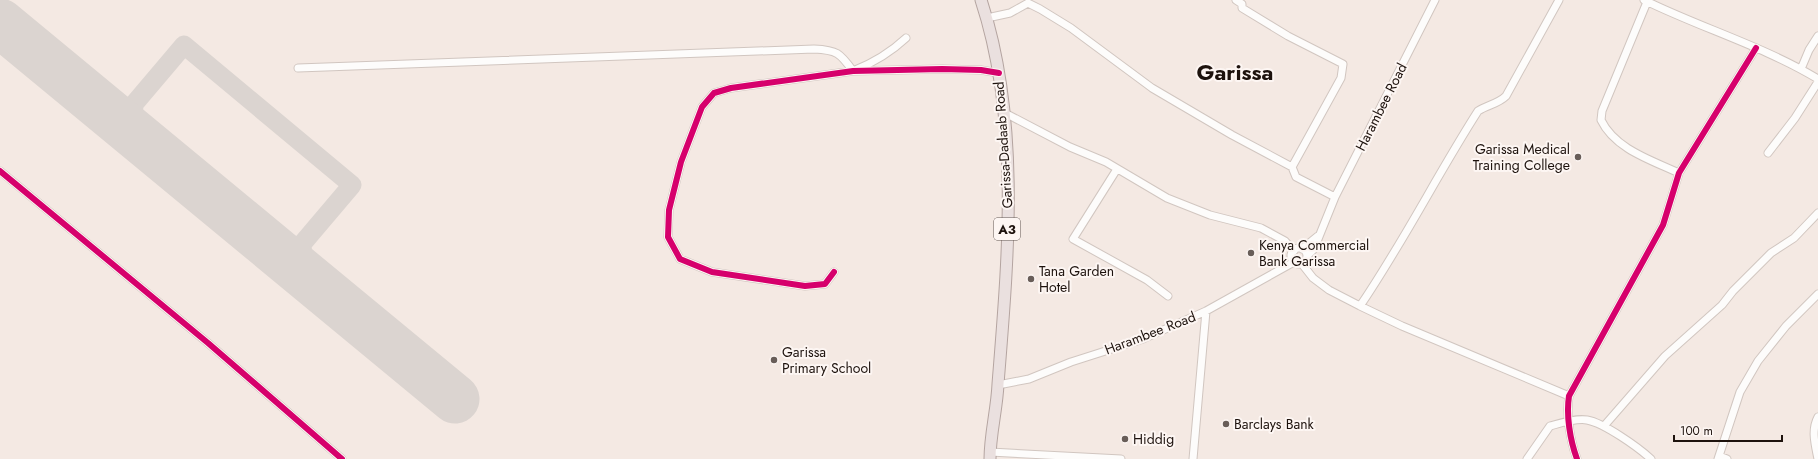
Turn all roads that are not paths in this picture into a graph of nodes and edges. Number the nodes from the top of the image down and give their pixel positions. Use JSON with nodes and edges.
{"nodes":[{"id":1,"x":981,"y":0,"type":"edge"},
{"id":2,"x":1236,"y":0,"type":"edge"},
{"id":3,"x":1435,"y":0,"type":"edge"},
{"id":4,"x":1559,"y":0,"type":"edge"},
{"id":5,"x":1645,"y":1,"type":"edge"},
{"id":6,"x":1028,"y":2,"type":"edge"},
{"id":7,"x":987,"y":18,"type":"junction"},
{"id":8,"x":1818,"y":36,"type":"edge"},
{"id":9,"x":906,"y":38,"type":"dead end"},
{"id":10,"x":1756,"y":48,"type":"junction"},
{"id":11,"x":298,"y":68,"type":"dead end"},
{"id":12,"x":1801,"y":69,"type":"junction"},
{"id":13,"x":853,"y":71,"type":"junction"},
{"id":14,"x":998,"y":73,"type":"junction"},
{"id":15,"x":1818,"y":79,"type":"edge"},
{"id":16,"x":1818,"y":82,"type":"edge"},
{"id":17,"x":1003,"y":112,"type":"junction"},
{"id":18,"x":1768,"y":153,"type":"dead end"},
{"id":19,"x":1292,"y":167,"type":"junction"},
{"id":20,"x":1117,"y":169,"type":"junction"},
{"id":21,"x":0,"y":170,"type":"edge"},
{"id":22,"x":1678,"y":173,"type":"junction"},
{"id":23,"x":1335,"y":197,"type":"junction"},
{"id":24,"x":1818,"y":213,"type":"edge"},
{"id":25,"x":1318,"y":236,"type":"junction"},
{"id":26,"x":1302,"y":249,"type":"junction"},
{"id":27,"x":1294,"y":251,"type":"junction"},
{"id":28,"x":1307,"y":256,"type":"junction"},
{"id":29,"x":1294,"y":262,"type":"junction"},
{"id":30,"x":1302,"y":264,"type":"junction"},
{"id":31,"x":834,"y":272,"type":"dead end"},
{"id":32,"x":1817,"y":295,"type":"edge"},
{"id":33,"x":1168,"y":296,"type":"dead end"},
{"id":34,"x":1360,"y":306,"type":"junction"},
{"id":35,"x":1206,"y":311,"type":"junction"},
{"id":36,"x":998,"y":385,"type":"junction"},
{"id":37,"x":1569,"y":396,"type":"junction"},
{"id":38,"x":1818,"y":417,"type":"edge"},
{"id":39,"x":1569,"y":421,"type":"junction"},
{"id":40,"x":1604,"y":426,"type":"junction"},
{"id":41,"x":990,"y":455,"type":"edge"},
{"id":42,"x":1718,"y":458,"type":"edge"},
{"id":43,"x":342,"y":459,"type":"edge"},
{"id":44,"x":1121,"y":459,"type":"edge"},
{"id":45,"x":1193,"y":459,"type":"edge"},
{"id":46,"x":1527,"y":459,"type":"edge"},
{"id":47,"x":1577,"y":459,"type":"edge"},
{"id":48,"x":1651,"y":459,"type":"edge"},
{"id":49,"x":1727,"y":459,"type":"edge"},
{"id":50,"x":1818,"y":459,"type":"edge"}],
"edges":[{"from":1,"to":7,"type":"highway","name":"Garissa-Dadaab Road","number":"A3"},
{"from":2,"to":19,"type":"street"},
{"from":3,"to":23,"type":"street","name":"Harambee Road"},
{"from":4,"to":34,"type":"street"},
{"from":5,"to":10,"type":"street"},
{"from":5,"to":22,"type":"street"},
{"from":6,"to":7,"type":"street"},
{"from":6,"to":19,"type":"street"},
{"from":7,"to":14,"type":"highway","name":"Garissa-Dadaab Road","number":"A3"},
{"from":8,"to":12,"type":"street"},
{"from":9,"to":13,"type":"street"},
{"from":10,"to":12,"type":"street"},
{"from":10,"to":22,"type":"street"},
{"from":11,"to":13,"type":"street"},
{"from":12,"to":15,"type":"street"},
{"from":13,"to":14,"type":"street"},
{"from":13,"to":31,"type":"street"},
{"from":14,"to":17,"type":"highway","name":"Garissa-Dadaab Road","number":"A3"},
{"from":16,"to":18,"type":"street"},
{"from":17,"to":20,"type":"street"},
{"from":17,"to":36,"type":"highway","name":"Garissa-Dadaab Road","number":"A3"},
{"from":19,"to":23,"type":"street"},
{"from":20,"to":27,"type":"street"},
{"from":20,"to":33,"type":"street"},
{"from":21,"to":43,"type":"street"},
{"from":22,"to":37,"type":"street"},
{"from":23,"to":25,"type":"street","name":"Harambee Road"},
{"from":24,"to":40,"type":"street"},
{"from":25,"to":26,"type":"street","name":"Harambee Road"},
{"from":25,"to":28,"type":"street","name":"Harambee Road"},
{"from":26,"to":27,"type":"street"},
{"from":26,"to":28,"type":"street"},
{"from":27,"to":29,"type":"street"},
{"from":28,"to":30,"type":"street"},
{"from":29,"to":30,"type":"street"},
{"from":29,"to":35,"type":"street","name":"Harambee Road"},
{"from":30,"to":34,"type":"street"},
{"from":32,"to":42,"type":"street"},
{"from":34,"to":37,"type":"street"},
{"from":35,"to":36,"type":"street","name":"Harambee Road"},
{"from":35,"to":45,"type":"street"},
{"from":36,"to":41,"type":"highway","name":"Garissa-Dadaab Road","number":"A3"},
{"from":37,"to":39,"type":"street"},
{"from":38,"to":50,"type":"street"},
{"from":39,"to":40,"type":"street"},
{"from":39,"to":46,"type":"street"},
{"from":39,"to":47,"type":"street"},
{"from":40,"to":48,"type":"street"},
{"from":41,"to":44,"type":"street"},
{"from":42,"to":49,"type":"street"}]}
